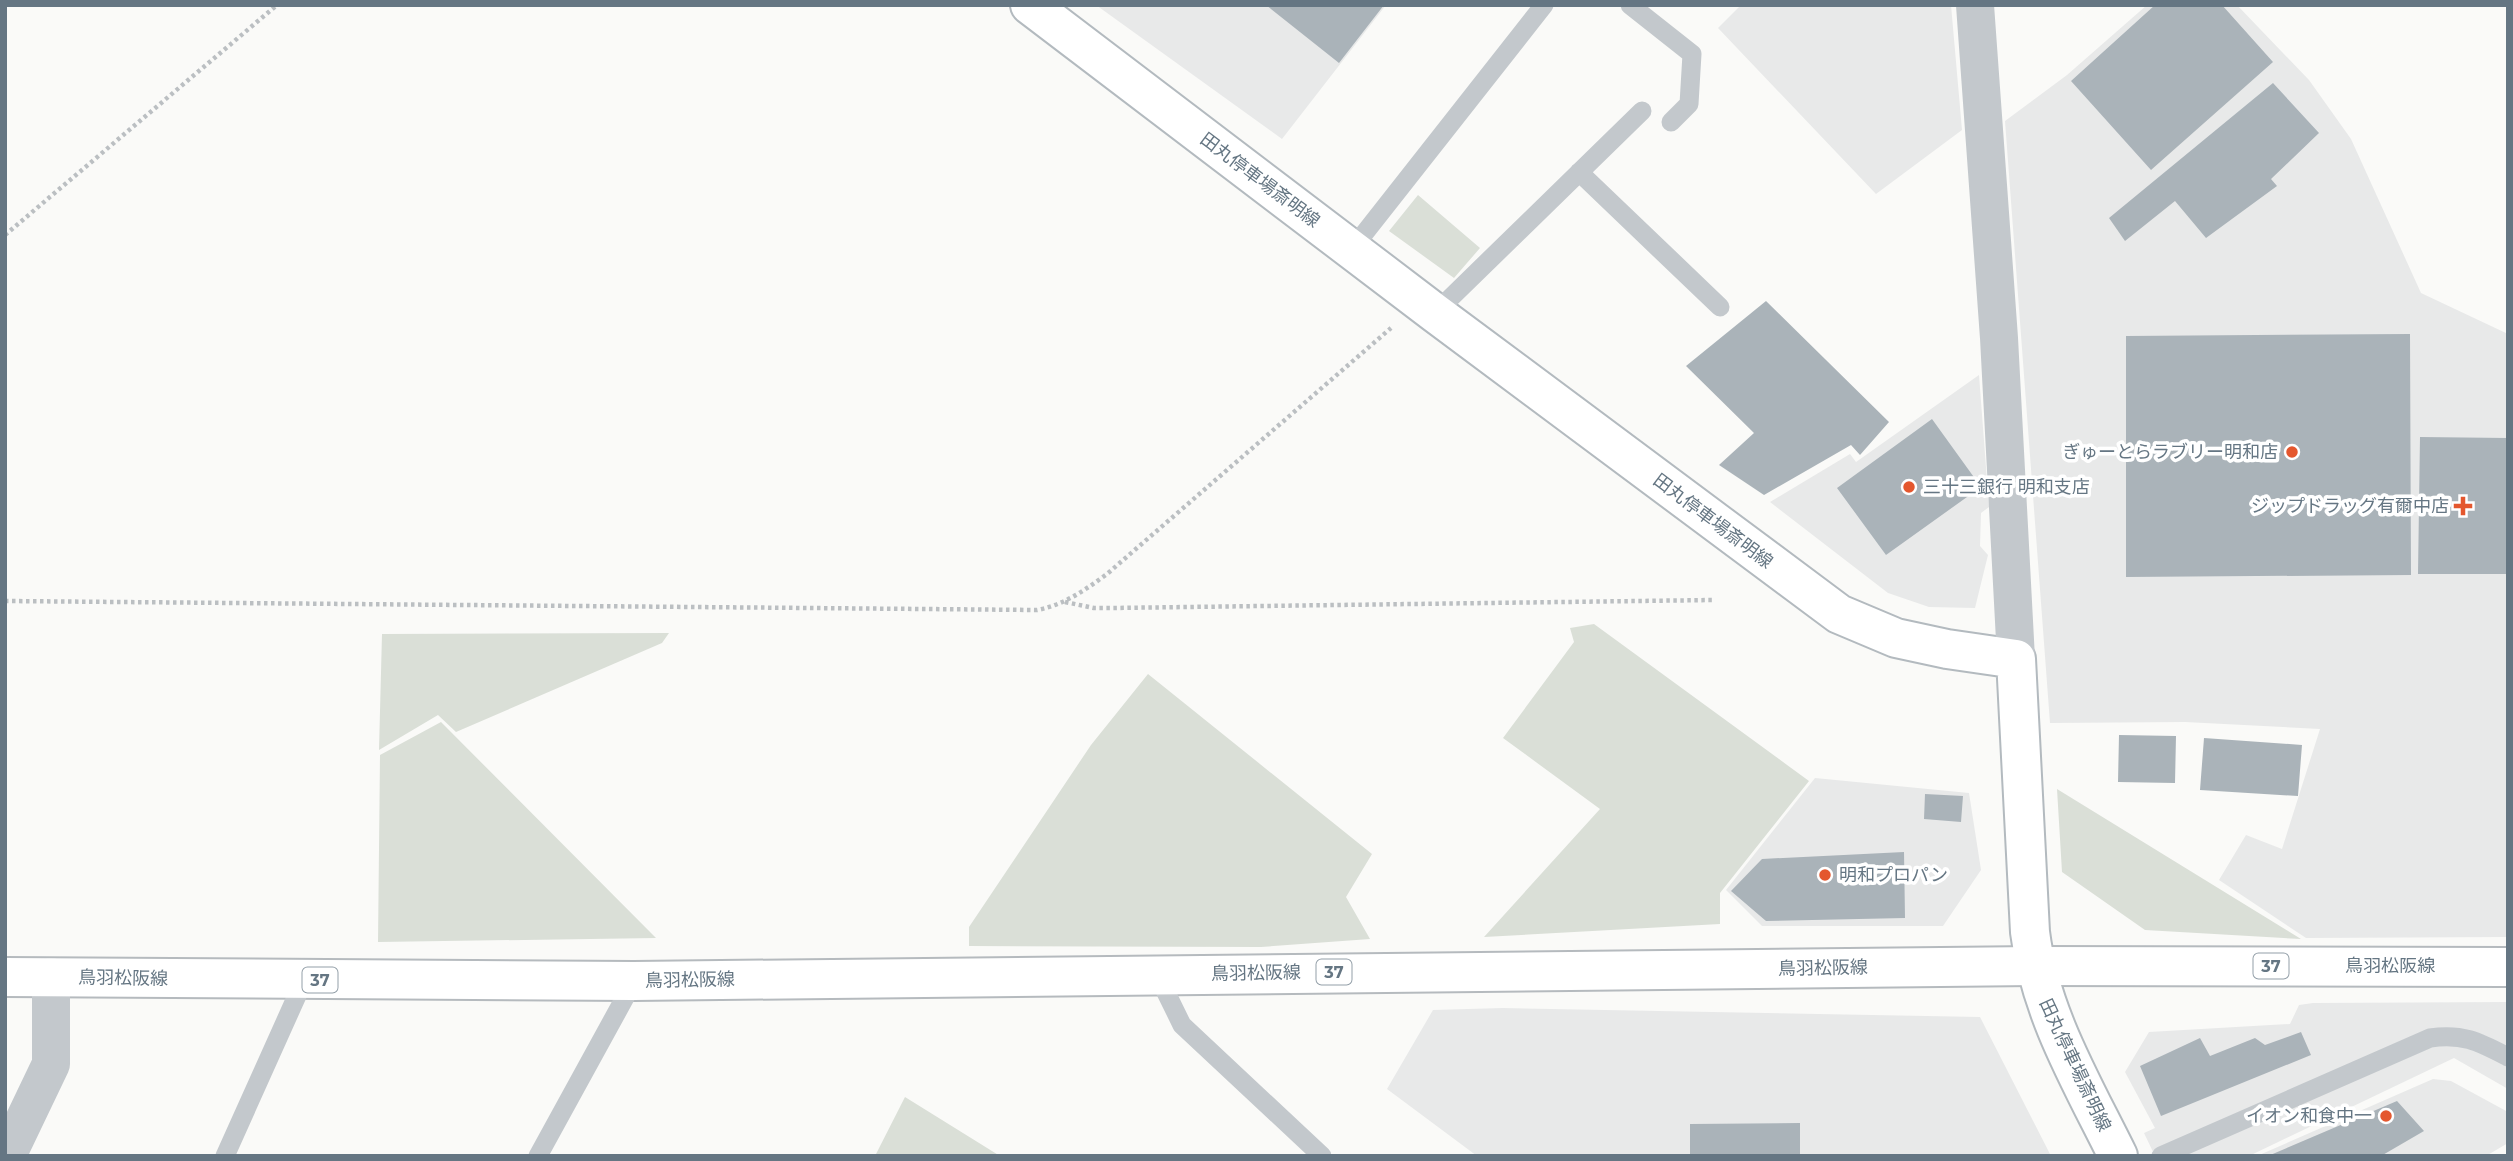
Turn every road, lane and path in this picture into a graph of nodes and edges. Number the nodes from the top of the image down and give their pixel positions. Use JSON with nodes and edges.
{"nodes":[{"id":1,"x":277,"y":5,"type":"edge"},
{"id":2,"x":1030,"y":5,"type":"edge"},
{"id":3,"x":1544,"y":5,"type":"edge"},
{"id":4,"x":1630,"y":5,"type":"edge"},
{"id":5,"x":1975,"y":5,"type":"edge"},
{"id":6,"x":1642,"y":111,"type":"dead end"},
{"id":7,"x":1671,"y":122,"type":"dead end"},
{"id":8,"x":1579,"y":172,"type":"junction"},
{"id":9,"x":5,"y":235,"type":"edge"},
{"id":10,"x":1352,"y":248,"type":"junction"},
{"id":11,"x":1428,"y":307,"type":"junction"},
{"id":12,"x":1720,"y":307,"type":"dead end"},
{"id":13,"x":1713,"y":600,"type":"dead end"},
{"id":14,"x":5,"y":601,"type":"edge"},
{"id":15,"x":1065,"y":602,"type":"junction"},
{"id":16,"x":2016,"y":659,"type":"junction"},
{"id":17,"x":2034,"y":966,"type":"junction"},
{"id":18,"x":2508,"y":967,"type":"edge"},
{"id":19,"x":1157,"y":974,"type":"junction"},
{"id":20,"x":5,"y":977,"type":"edge"},
{"id":21,"x":51,"y":977,"type":"junction"},
{"id":22,"x":304,"y":980,"type":"junction"},
{"id":23,"x":635,"y":981,"type":"junction"},
{"id":24,"x":2508,"y":1057,"type":"edge"},
{"id":25,"x":9,"y":1145,"type":"edge"},
{"id":26,"x":225,"y":1156,"type":"edge"},
{"id":27,"x":538,"y":1156,"type":"edge"},
{"id":28,"x":1322,"y":1156,"type":"edge"},
{"id":29,"x":2118,"y":1156,"type":"edge"},
{"id":30,"x":2161,"y":1156,"type":"edge"}],
"edges":[{"from":1,"to":9,"type":"path"},
{"from":2,"to":10,"type":"main road","name":"田丸停車場斎明線"},
{"from":3,"to":10,"type":"lane"},
{"from":4,"to":7,"type":"lane"},
{"from":5,"to":16,"type":"street"},
{"from":6,"to":8,"type":"lane"},
{"from":8,"to":11,"type":"lane"},
{"from":8,"to":12,"type":"lane"},
{"from":10,"to":11,"type":"main road","name":"田丸停車場斎明線"},
{"from":11,"to":15,"type":"path"},
{"from":11,"to":16,"type":"main road","name":"田丸停車場斎明線"},
{"from":13,"to":15,"type":"path"},
{"from":14,"to":15,"type":"path"},
{"from":16,"to":17,"type":"main road","name":"田丸停車場斎明線"},
{"from":17,"to":18,"type":"main road","name":"鳥羽松阪線","number":"37"},
{"from":17,"to":19,"type":"main road","name":"鳥羽松阪線","number":"37"},
{"from":17,"to":29,"type":"main road","name":"田丸停車場斎明線"},
{"from":19,"to":23,"type":"main road","name":"鳥羽松阪線","number":"37"},
{"from":19,"to":28,"type":"lane"},
{"from":20,"to":21,"type":"main road","name":"鳥羽松阪線","number":"37"},
{"from":21,"to":22,"type":"main road","name":"鳥羽松阪線","number":"37"},
{"from":21,"to":25,"type":"street"},
{"from":22,"to":23,"type":"main road","name":"鳥羽松阪線","number":"37"},
{"from":22,"to":26,"type":"lane"},
{"from":23,"to":27,"type":"lane"},
{"from":24,"to":30,"type":"lane"}]}
